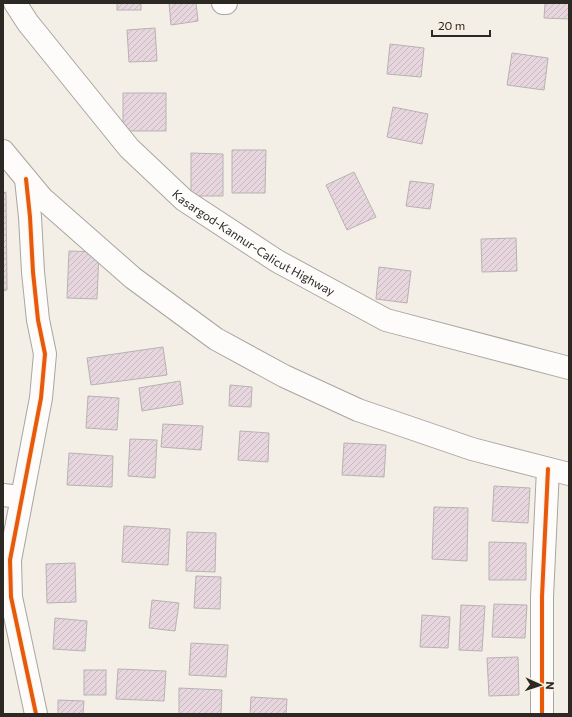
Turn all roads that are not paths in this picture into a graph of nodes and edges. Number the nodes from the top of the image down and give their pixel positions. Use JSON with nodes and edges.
{"nodes":[{"id":1,"x":15,"y":3,"type":"edge"},
{"id":2,"x":3,"y":151,"type":"edge"},
{"id":3,"x":26,"y":179,"type":"junction"},
{"id":4,"x":569,"y":368,"type":"edge"},
{"id":5,"x":548,"y":469,"type":"junction"},
{"id":6,"x":569,"y":474,"type":"edge"},
{"id":7,"x":12,"y":496,"type":"edge"},
{"id":8,"x":36,"y":714,"type":"edge"},
{"id":9,"x":542,"y":714,"type":"edge"}],
"edges":[{"from":1,"to":4,"type":"main road","name":"Kasargod-Kannur-Calicut Highway"},
{"from":2,"to":3,"type":"main road"},
{"from":3,"to":5,"type":"main road"},
{"from":3,"to":7,"type":"main road"},
{"from":5,"to":6,"type":"main road"},
{"from":5,"to":9,"type":"main road"},
{"from":7,"to":8,"type":"main road"}]}
